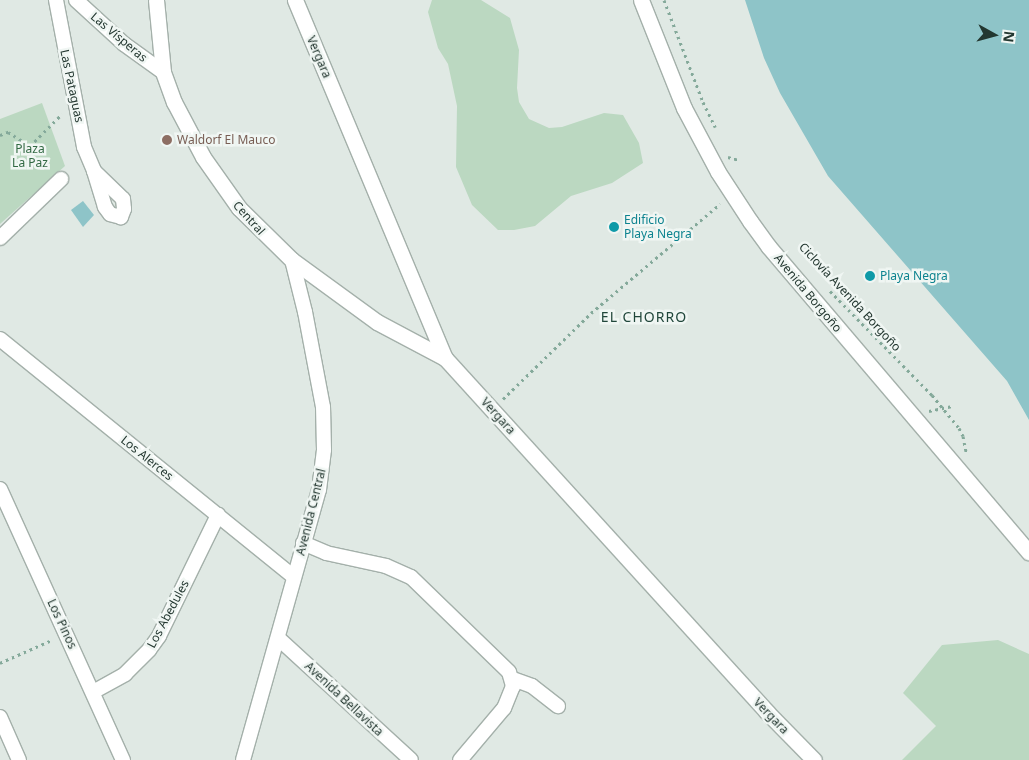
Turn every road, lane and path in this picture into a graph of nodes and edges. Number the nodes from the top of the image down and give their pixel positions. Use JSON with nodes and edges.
{"nodes":[{"id":1,"x":56,"y":0,"type":"edge"},
{"id":2,"x":76,"y":0,"type":"edge"},
{"id":3,"x":156,"y":0,"type":"edge"},
{"id":4,"x":295,"y":0,"type":"edge"},
{"id":5,"x":641,"y":0,"type":"edge"},
{"id":6,"x":664,"y":0,"type":"edge"},
{"id":7,"x":163,"y":72,"type":"junction"},
{"id":8,"x":75,"y":102,"type":"junction"},
{"id":9,"x":718,"y":134,"type":"dead end"},
{"id":10,"x":0,"y":135,"type":"edge"},
{"id":11,"x":726,"y":150,"type":"dead end"},
{"id":12,"x":734,"y":166,"type":"dead end"},
{"id":13,"x":94,"y":171,"type":"dead end"},
{"id":14,"x":61,"y":179,"type":"dead end"},
{"id":15,"x":732,"y":194,"type":"junction"},
{"id":16,"x":0,"y":238,"type":"edge"},
{"id":17,"x":292,"y":260,"type":"junction"},
{"id":18,"x":826,"y":286,"type":"dead end"},
{"id":19,"x":0,"y":339,"type":"edge"},
{"id":20,"x":445,"y":358,"type":"junction"},
{"id":21,"x":492,"y":409,"type":"junction"},
{"id":22,"x":967,"y":457,"type":"dead end"},
{"id":23,"x":0,"y":489,"type":"edge"},
{"id":24,"x":218,"y":515,"type":"junction"},
{"id":25,"x":303,"y":543,"type":"junction"},
{"id":26,"x":1029,"y":552,"type":"edge"},
{"id":27,"x":294,"y":577,"type":"junction"},
{"id":28,"x":67,"y":634,"type":"junction"},
{"id":29,"x":278,"y":638,"type":"junction"},
{"id":30,"x":0,"y":663,"type":"edge"},
{"id":31,"x":513,"y":679,"type":"junction"},
{"id":32,"x":93,"y":692,"type":"junction"},
{"id":33,"x":558,"y":706,"type":"dead end"},
{"id":34,"x":0,"y":716,"type":"edge"},
{"id":35,"x":19,"y":760,"type":"edge"},
{"id":36,"x":123,"y":760,"type":"edge"},
{"id":37,"x":242,"y":760,"type":"edge"},
{"id":38,"x":411,"y":760,"type":"edge"},
{"id":39,"x":460,"y":760,"type":"edge"},
{"id":40,"x":814,"y":760,"type":"edge"}],
"edges":[{"from":1,"to":8,"type":"street","name":"Las Pataguas"},
{"from":2,"to":7,"type":"street","name":"Las Vísperas"},
{"from":3,"to":7,"type":"street","name":"Central"},
{"from":4,"to":20,"type":"street","name":"Vergara"},
{"from":5,"to":15,"type":"street","name":"Avenida Borgoño"},
{"from":6,"to":9,"type":"path"},
{"from":7,"to":17,"type":"street","name":"Central"},
{"from":8,"to":10,"type":"path"},
{"from":8,"to":13,"type":"street","name":"Las Pataguas"},
{"from":11,"to":12,"type":"path"},
{"from":14,"to":16,"type":"street"},
{"from":15,"to":21,"type":"path"},
{"from":15,"to":26,"type":"street","name":"Avenida Borgoño"},
{"from":17,"to":20,"type":"street","name":"Central"},
{"from":17,"to":25,"type":"street","name":"Avenida Central"},
{"from":18,"to":22,"type":"path","name":"Ciclovía Avenida Borgoño"},
{"from":19,"to":24,"type":"street","name":"Los Alerces"},
{"from":20,"to":21,"type":"street","name":"Vergara"},
{"from":21,"to":40,"type":"street","name":"Vergara"},
{"from":23,"to":28,"type":"street","name":"Los Pinos"},
{"from":24,"to":27,"type":"street","name":"Los Alerces"},
{"from":24,"to":32,"type":"street","name":"Los Abedules"},
{"from":25,"to":27,"type":"street","name":"Avenida Central"},
{"from":25,"to":31,"type":"street"},
{"from":27,"to":29,"type":"street","name":"Avenida Central"},
{"from":28,"to":30,"type":"path"},
{"from":28,"to":32,"type":"street","name":"Los Pinos"},
{"from":29,"to":37,"type":"street","name":"Avenida Central"},
{"from":29,"to":38,"type":"street","name":"Avenida Bellavista"},
{"from":31,"to":33,"type":"street"},
{"from":31,"to":39,"type":"street"},
{"from":32,"to":36,"type":"street","name":"Los Pinos"},
{"from":34,"to":35,"type":"street"}]}
